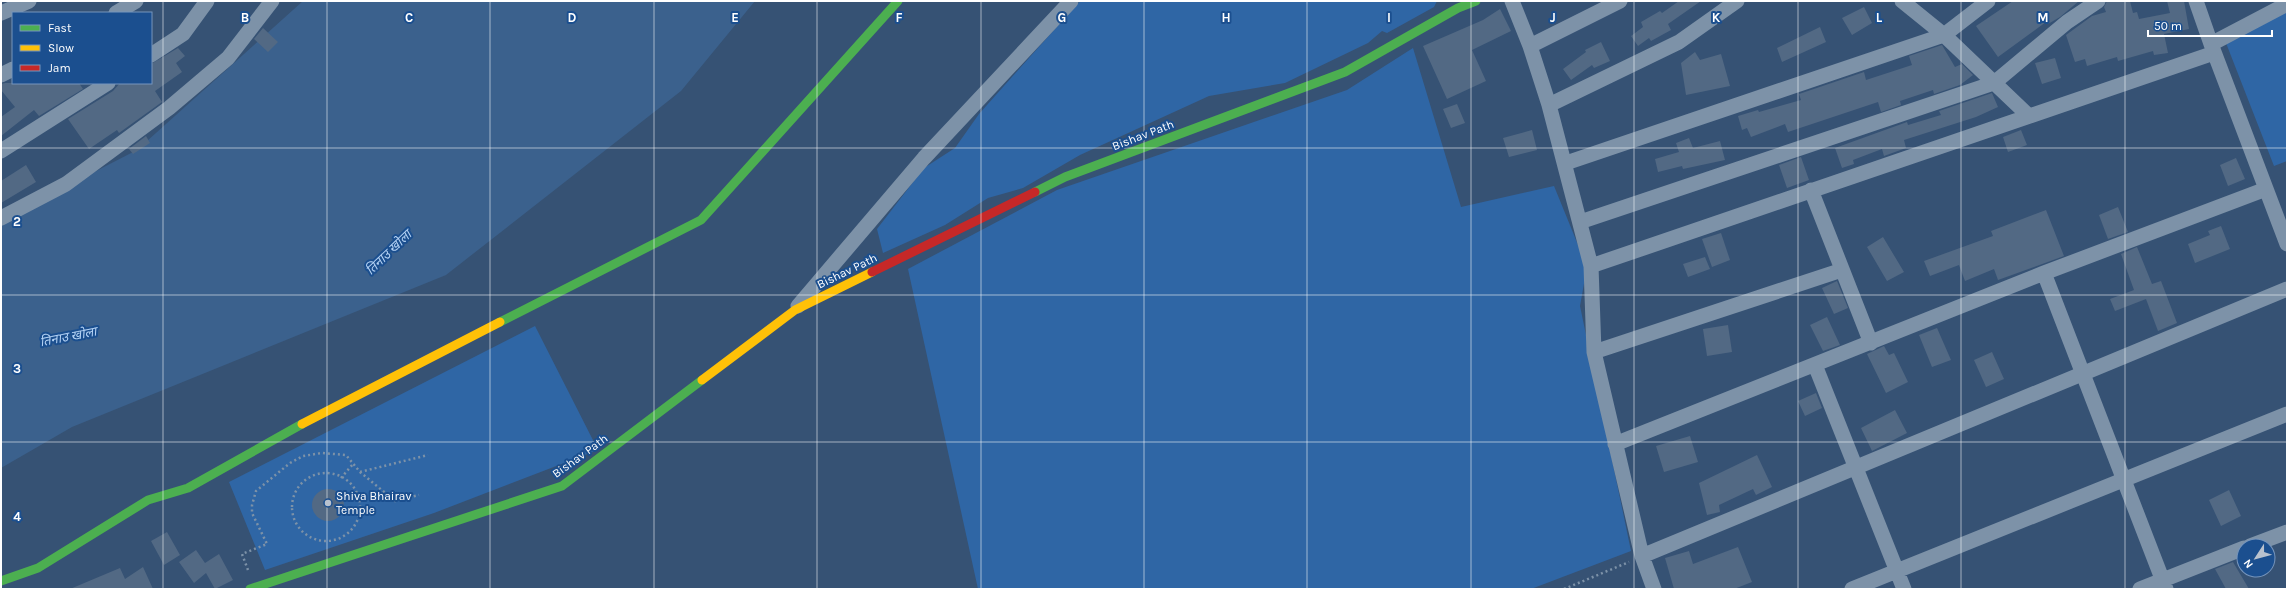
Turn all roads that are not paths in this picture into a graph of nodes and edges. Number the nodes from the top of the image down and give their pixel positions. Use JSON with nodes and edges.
{"nodes":[{"id":1,"x":29,"y":1,"type":"edge"},
{"id":2,"x":136,"y":1,"type":"edge"},
{"id":3,"x":272,"y":1,"type":"edge"},
{"id":4,"x":898,"y":1,"type":"edge"},
{"id":5,"x":1071,"y":1,"type":"edge"},
{"id":6,"x":1476,"y":1,"type":"edge"},
{"id":7,"x":1512,"y":1,"type":"edge"},
{"id":8,"x":1620,"y":1,"type":"edge"},
{"id":9,"x":1737,"y":1,"type":"edge"},
{"id":10,"x":1902,"y":1,"type":"edge"},
{"id":11,"x":1988,"y":1,"type":"edge"},
{"id":12,"x":2098,"y":1,"type":"edge"},
{"id":13,"x":2196,"y":1,"type":"edge"},
{"id":14,"x":200,"y":3,"type":"edge"},
{"id":15,"x":1456,"y":4,"type":"edge"},
{"id":16,"x":2287,"y":4,"type":"edge"},
{"id":17,"x":118,"y":12,"type":"edge"},
{"id":18,"x":1,"y":13,"type":"edge"},
{"id":19,"x":1944,"y":35,"type":"junction"},
{"id":20,"x":1530,"y":46,"type":"junction"},
{"id":21,"x":2212,"y":49,"type":"junction"},
{"id":22,"x":152,"y":54,"type":"edge"},
{"id":23,"x":12,"y":70,"type":"edge"},
{"id":24,"x":1,"y":75,"type":"edge"},
{"id":25,"x":1994,"y":83,"type":"junction"},
{"id":26,"x":106,"y":84,"type":"edge"},
{"id":27,"x":1549,"y":105,"type":"junction"},
{"id":28,"x":2029,"y":116,"type":"junction"},
{"id":29,"x":1,"y":151,"type":"edge"},
{"id":30,"x":1566,"y":163,"type":"junction"},
{"id":31,"x":2266,"y":189,"type":"junction"},
{"id":32,"x":1811,"y":190,"type":"junction"},
{"id":33,"x":1,"y":218,"type":"edge"},
{"id":34,"x":1580,"y":222,"type":"junction"},
{"id":35,"x":2287,"y":244,"type":"edge"},
{"id":36,"x":1591,"y":266,"type":"junction"},
{"id":37,"x":1842,"y":270,"type":"junction"},
{"id":38,"x":2044,"y":273,"type":"junction"},
{"id":39,"x":2287,"y":289,"type":"edge"},
{"id":40,"x":795,"y":310,"type":"junction"},
{"id":41,"x":1870,"y":343,"type":"junction"},
{"id":42,"x":1594,"y":352,"type":"junction"},
{"id":43,"x":1815,"y":365,"type":"junction"},
{"id":44,"x":2083,"y":374,"type":"junction"},
{"id":45,"x":2287,"y":414,"type":"edge"},
{"id":46,"x":1616,"y":444,"type":"junction"},
{"id":47,"x":1856,"y":468,"type":"junction"},
{"id":48,"x":2124,"y":479,"type":"junction"},
{"id":49,"x":2287,"y":532,"type":"edge"},
{"id":50,"x":2271,"y":538,"type":"edge"},
{"id":51,"x":2236,"y":552,"type":"edge"},
{"id":52,"x":1642,"y":556,"type":"junction"},
{"id":53,"x":1897,"y":571,"type":"junction"},
{"id":54,"x":1,"y":581,"type":"edge"},
{"id":55,"x":2164,"y":585,"type":"edge"},
{"id":56,"x":252,"y":588,"type":"edge"},
{"id":57,"x":1654,"y":589,"type":"edge"},
{"id":58,"x":1852,"y":589,"type":"edge"},
{"id":59,"x":1904,"y":589,"type":"edge"},
{"id":60,"x":2140,"y":589,"type":"edge"}],
"edges":[{"from":1,"to":18,"type":"street"},
{"from":2,"to":17,"type":"street"},
{"from":3,"to":33,"type":"street"},
{"from":4,"to":54,"type":"street"},
{"from":5,"to":40,"type":"street"},
{"from":6,"to":15,"type":"street","name":"Bishav Path"},
{"from":7,"to":20,"type":"street"},
{"from":8,"to":20,"type":"street"},
{"from":9,"to":27,"type":"street"},
{"from":10,"to":19,"type":"street"},
{"from":11,"to":19,"type":"street"},
{"from":12,"to":25,"type":"street"},
{"from":13,"to":21,"type":"street"},
{"from":14,"to":22,"type":"street"},
{"from":15,"to":40,"type":"street","name":"Bishav Path"},
{"from":16,"to":21,"type":"street"},
{"from":19,"to":25,"type":"street"},
{"from":19,"to":30,"type":"street"},
{"from":20,"to":27,"type":"street"},
{"from":21,"to":28,"type":"street"},
{"from":21,"to":31,"type":"street"},
{"from":23,"to":24,"type":"street"},
{"from":25,"to":28,"type":"street"},
{"from":25,"to":34,"type":"street"},
{"from":26,"to":29,"type":"street"},
{"from":27,"to":30,"type":"street"},
{"from":28,"to":32,"type":"street"},
{"from":30,"to":34,"type":"street"},
{"from":31,"to":35,"type":"street"},
{"from":31,"to":38,"type":"street"},
{"from":32,"to":36,"type":"street"},
{"from":32,"to":37,"type":"street"},
{"from":34,"to":36,"type":"street"},
{"from":36,"to":42,"type":"street"},
{"from":37,"to":41,"type":"street"},
{"from":37,"to":42,"type":"street"},
{"from":38,"to":41,"type":"street"},
{"from":38,"to":44,"type":"street"},
{"from":39,"to":44,"type":"street"},
{"from":40,"to":56,"type":"street","name":"Bishav Path"},
{"from":41,"to":43,"type":"street"},
{"from":42,"to":46,"type":"street"},
{"from":43,"to":46,"type":"street"},
{"from":43,"to":47,"type":"street"},
{"from":44,"to":47,"type":"street"},
{"from":44,"to":48,"type":"street"},
{"from":45,"to":48,"type":"street"},
{"from":46,"to":52,"type":"street"},
{"from":47,"to":52,"type":"street"},
{"from":47,"to":53,"type":"street"},
{"from":48,"to":53,"type":"street"},
{"from":48,"to":55,"type":"street"},
{"from":49,"to":50,"type":"street"},
{"from":51,"to":55,"type":"street"},
{"from":52,"to":57,"type":"street"},
{"from":53,"to":58,"type":"street"},
{"from":53,"to":59,"type":"street"},
{"from":55,"to":60,"type":"street"}]}
